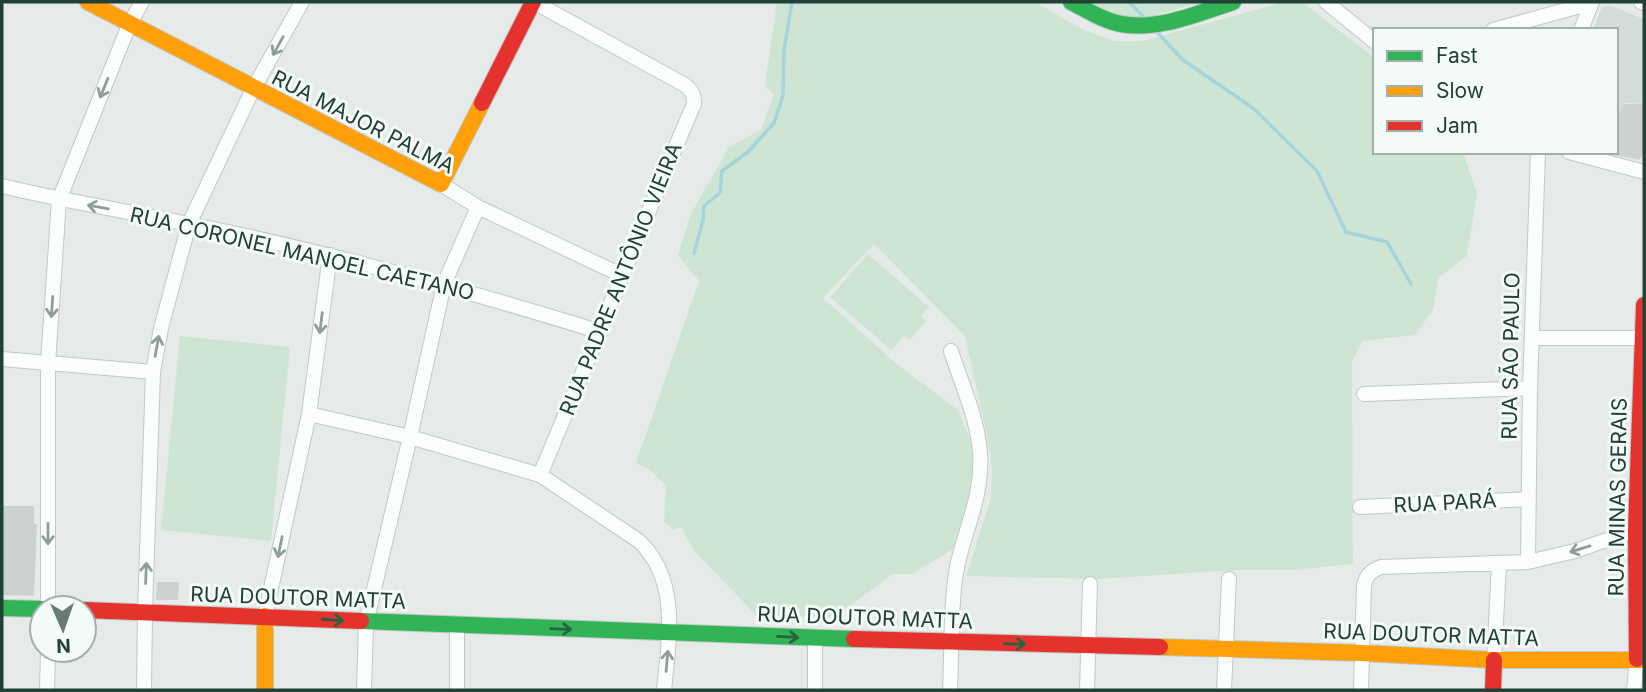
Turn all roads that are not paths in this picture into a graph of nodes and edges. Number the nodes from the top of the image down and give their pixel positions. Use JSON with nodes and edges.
{"nodes":[{"id":1,"x":89,"y":2,"type":"edge"},
{"id":2,"x":142,"y":2,"type":"edge"},
{"id":3,"x":302,"y":2,"type":"edge"},
{"id":4,"x":534,"y":2,"type":"edge"},
{"id":5,"x":1071,"y":2,"type":"edge"},
{"id":6,"x":1233,"y":2,"type":"edge"},
{"id":7,"x":1326,"y":2,"type":"edge"},
{"id":8,"x":1592,"y":2,"type":"edge"},
{"id":9,"x":129,"y":25,"type":"junction"},
{"id":10,"x":1500,"y":28,"type":"edge"},
{"id":11,"x":1582,"y":28,"type":"edge"},
{"id":12,"x":1373,"y":39,"type":"edge"},
{"id":13,"x":253,"y":89,"type":"junction"},
{"id":14,"x":1538,"y":154,"type":"edge"},
{"id":15,"x":1576,"y":154,"type":"edge"},
{"id":16,"x":1644,"y":172,"type":"edge"},
{"id":17,"x":441,"y":184,"type":"junction"},
{"id":18,"x":2,"y":186,"type":"edge"},
{"id":19,"x":59,"y":200,"type":"junction"},
{"id":20,"x":478,"y":207,"type":"junction"},
{"id":21,"x":189,"y":224,"type":"junction"},
{"id":22,"x":330,"y":256,"type":"junction"},
{"id":23,"x":621,"y":275,"type":"junction"},
{"id":24,"x":444,"y":284,"type":"junction"},
{"id":25,"x":1644,"y":305,"type":"edge"},
{"id":26,"x":601,"y":332,"type":"junction"},
{"id":27,"x":1532,"y":338,"type":"junction"},
{"id":28,"x":1643,"y":338,"type":"edge"},
{"id":29,"x":951,"y":351,"type":"dead end"},
{"id":30,"x":2,"y":359,"type":"edge"},
{"id":31,"x":48,"y":364,"type":"junction"},
{"id":32,"x":152,"y":372,"type":"junction"},
{"id":33,"x":1530,"y":388,"type":"junction"},
{"id":34,"x":1364,"y":394,"type":"dead end"},
{"id":35,"x":309,"y":414,"type":"junction"},
{"id":36,"x":410,"y":437,"type":"junction"},
{"id":37,"x":540,"y":475,"type":"junction"},
{"id":38,"x":1529,"y":499,"type":"junction"},
{"id":39,"x":1360,"y":507,"type":"dead end"},
{"id":40,"x":1640,"y":528,"type":"edge"},
{"id":41,"x":1528,"y":562,"type":"junction"},
{"id":42,"x":1499,"y":564,"type":"junction"},
{"id":43,"x":1229,"y":579,"type":"dead end"},
{"id":44,"x":1090,"y":584,"type":"dead end"},
{"id":45,"x":48,"y":594,"type":"edge"},
{"id":46,"x":2,"y":608,"type":"edge"},
{"id":47,"x":28,"y":608,"type":"edge"},
{"id":48,"x":98,"y":611,"type":"edge"},
{"id":49,"x":145,"y":613,"type":"junction"},
{"id":50,"x":265,"y":616,"type":"junction"},
{"id":51,"x":366,"y":622,"type":"junction"},
{"id":52,"x":457,"y":626,"type":"junction"},
{"id":53,"x":669,"y":632,"type":"junction"},
{"id":54,"x":815,"y":638,"type":"junction"},
{"id":55,"x":952,"y":642,"type":"junction"},
{"id":56,"x":1088,"y":646,"type":"junction"},
{"id":57,"x":1225,"y":650,"type":"junction"},
{"id":58,"x":1362,"y":653,"type":"junction"},
{"id":59,"x":1641,"y":659,"type":"edge"},
{"id":60,"x":1494,"y":660,"type":"junction"},
{"id":61,"x":47,"y":664,"type":"edge"},
{"id":62,"x":47,"y":690,"type":"edge"},
{"id":63,"x":144,"y":690,"type":"edge"},
{"id":64,"x":265,"y":690,"type":"edge"},
{"id":65,"x":364,"y":690,"type":"edge"},
{"id":66,"x":457,"y":690,"type":"edge"},
{"id":67,"x":664,"y":690,"type":"edge"},
{"id":68,"x":815,"y":690,"type":"edge"},
{"id":69,"x":950,"y":690,"type":"edge"},
{"id":70,"x":1087,"y":690,"type":"edge"},
{"id":71,"x":1224,"y":690,"type":"edge"},
{"id":72,"x":1361,"y":690,"type":"edge"},
{"id":73,"x":1493,"y":690,"type":"edge"},
{"id":74,"x":1634,"y":690,"type":"edge"}],
"edges":[{"from":1,"to":9,"type":"street","name":"RUA MAJOR PALMA"},
{"from":2,"to":9,"type":"street"},
{"from":3,"to":13,"type":"street","one_way":true},
{"from":4,"to":17,"type":"street"},
{"from":4,"to":23,"type":"street","name":"RUA PADRE ANTÔNIO VIEIRA"},
{"from":5,"to":6,"type":"street"},
{"from":7,"to":12,"type":"street"},
{"from":8,"to":10,"type":"street"},
{"from":8,"to":11,"type":"street"},
{"from":9,"to":13,"type":"street","name":"RUA MAJOR PALMA"},
{"from":9,"to":19,"type":"street","one_way":true},
{"from":13,"to":17,"type":"street","name":"RUA MAJOR PALMA"},
{"from":13,"to":21,"type":"street"},
{"from":14,"to":27,"type":"street","name":"RUA SÃO PAULO"},
{"from":15,"to":16,"type":"street"},
{"from":17,"to":20,"type":"street","name":"RUA MAJOR PALMA"},
{"from":18,"to":19,"type":"street","name":"RUA CORONEL MANOEL CAETANO"},
{"from":21,"to":19,"type":"street","name":"RUA CORONEL MANOEL CAETANO","one_way":true},
{"from":19,"to":31,"type":"street","one_way":true},
{"from":20,"to":23,"type":"street","name":"RUA MAJOR PALMA"},
{"from":20,"to":24,"type":"street"},
{"from":21,"to":22,"type":"street","name":"RUA CORONEL MANOEL CAETANO"},
{"from":32,"to":21,"type":"street","one_way":true},
{"from":22,"to":24,"type":"street","name":"RUA CORONEL MANOEL CAETANO"},
{"from":22,"to":35,"type":"street","one_way":true},
{"from":23,"to":26,"type":"street","name":"RUA PADRE ANTÔNIO VIEIRA"},
{"from":24,"to":26,"type":"street","name":"RUA CORONEL MANOEL CAETANO"},
{"from":24,"to":36,"type":"street"},
{"from":25,"to":28,"type":"street","name":"RUA MINAS GERAIS"},
{"from":26,"to":37,"type":"street","name":"RUA PADRE ANTÔNIO VIEIRA"},
{"from":27,"to":28,"type":"street"},
{"from":27,"to":33,"type":"street","name":"RUA SÃO PAULO"},
{"from":28,"to":40,"type":"street","name":"RUA MINAS GERAIS"},
{"from":29,"to":55,"type":"street"},
{"from":30,"to":31,"type":"street"},
{"from":31,"to":32,"type":"street"},
{"from":31,"to":45,"type":"street","one_way":true},
{"from":49,"to":32,"type":"street","one_way":true},
{"from":33,"to":34,"type":"street"},
{"from":33,"to":38,"type":"street","name":"RUA SÃO PAULO"},
{"from":35,"to":36,"type":"street"},
{"from":35,"to":50,"type":"street","one_way":true},
{"from":36,"to":37,"type":"street"},
{"from":36,"to":51,"type":"street"},
{"from":37,"to":53,"type":"street"},
{"from":38,"to":39,"type":"street","name":"RUA PARÁ"},
{"from":38,"to":41,"type":"street","name":"RUA SÃO PAULO"},
{"from":40,"to":41,"type":"street","one_way":true},
{"from":40,"to":59,"type":"street","name":"RUA MINAS GERAIS"},
{"from":41,"to":42,"type":"street"},
{"from":42,"to":58,"type":"street"},
{"from":42,"to":60,"type":"street"},
{"from":43,"to":57,"type":"street"},
{"from":44,"to":56,"type":"street"},
{"from":46,"to":47,"type":"street"},
{"from":48,"to":49,"type":"street","name":"RUA DOUTOR MATTA"},
{"from":49,"to":50,"type":"street","name":"RUA DOUTOR MATTA"},
{"from":49,"to":63,"type":"street"},
{"from":50,"to":51,"type":"street","name":"RUA DOUTOR MATTA","one_way":true},
{"from":50,"to":64,"type":"street"},
{"from":51,"to":52,"type":"street","name":"RUA DOUTOR MATTA"},
{"from":51,"to":65,"type":"street"},
{"from":52,"to":53,"type":"street","name":"RUA DOUTOR MATTA","one_way":true},
{"from":52,"to":66,"type":"street"},
{"from":53,"to":54,"type":"street","name":"RUA DOUTOR MATTA","one_way":true},
{"from":67,"to":53,"type":"street","one_way":true},
{"from":54,"to":55,"type":"street","name":"RUA DOUTOR MATTA"},
{"from":54,"to":68,"type":"street"},
{"from":55,"to":56,"type":"street","name":"RUA DOUTOR MATTA","one_way":true},
{"from":55,"to":69,"type":"street"},
{"from":56,"to":57,"type":"street","name":"RUA DOUTOR MATTA"},
{"from":56,"to":70,"type":"street"},
{"from":57,"to":58,"type":"street","name":"RUA DOUTOR MATTA"},
{"from":57,"to":71,"type":"street"},
{"from":58,"to":60,"type":"street","name":"RUA DOUTOR MATTA"},
{"from":58,"to":72,"type":"street"},
{"from":59,"to":60,"type":"street","name":"RUA DOUTOR MATTA"},
{"from":59,"to":74,"type":"street","name":"RUA MINAS GERAIS"},
{"from":60,"to":73,"type":"street"},
{"from":61,"to":62,"type":"street"}]}
